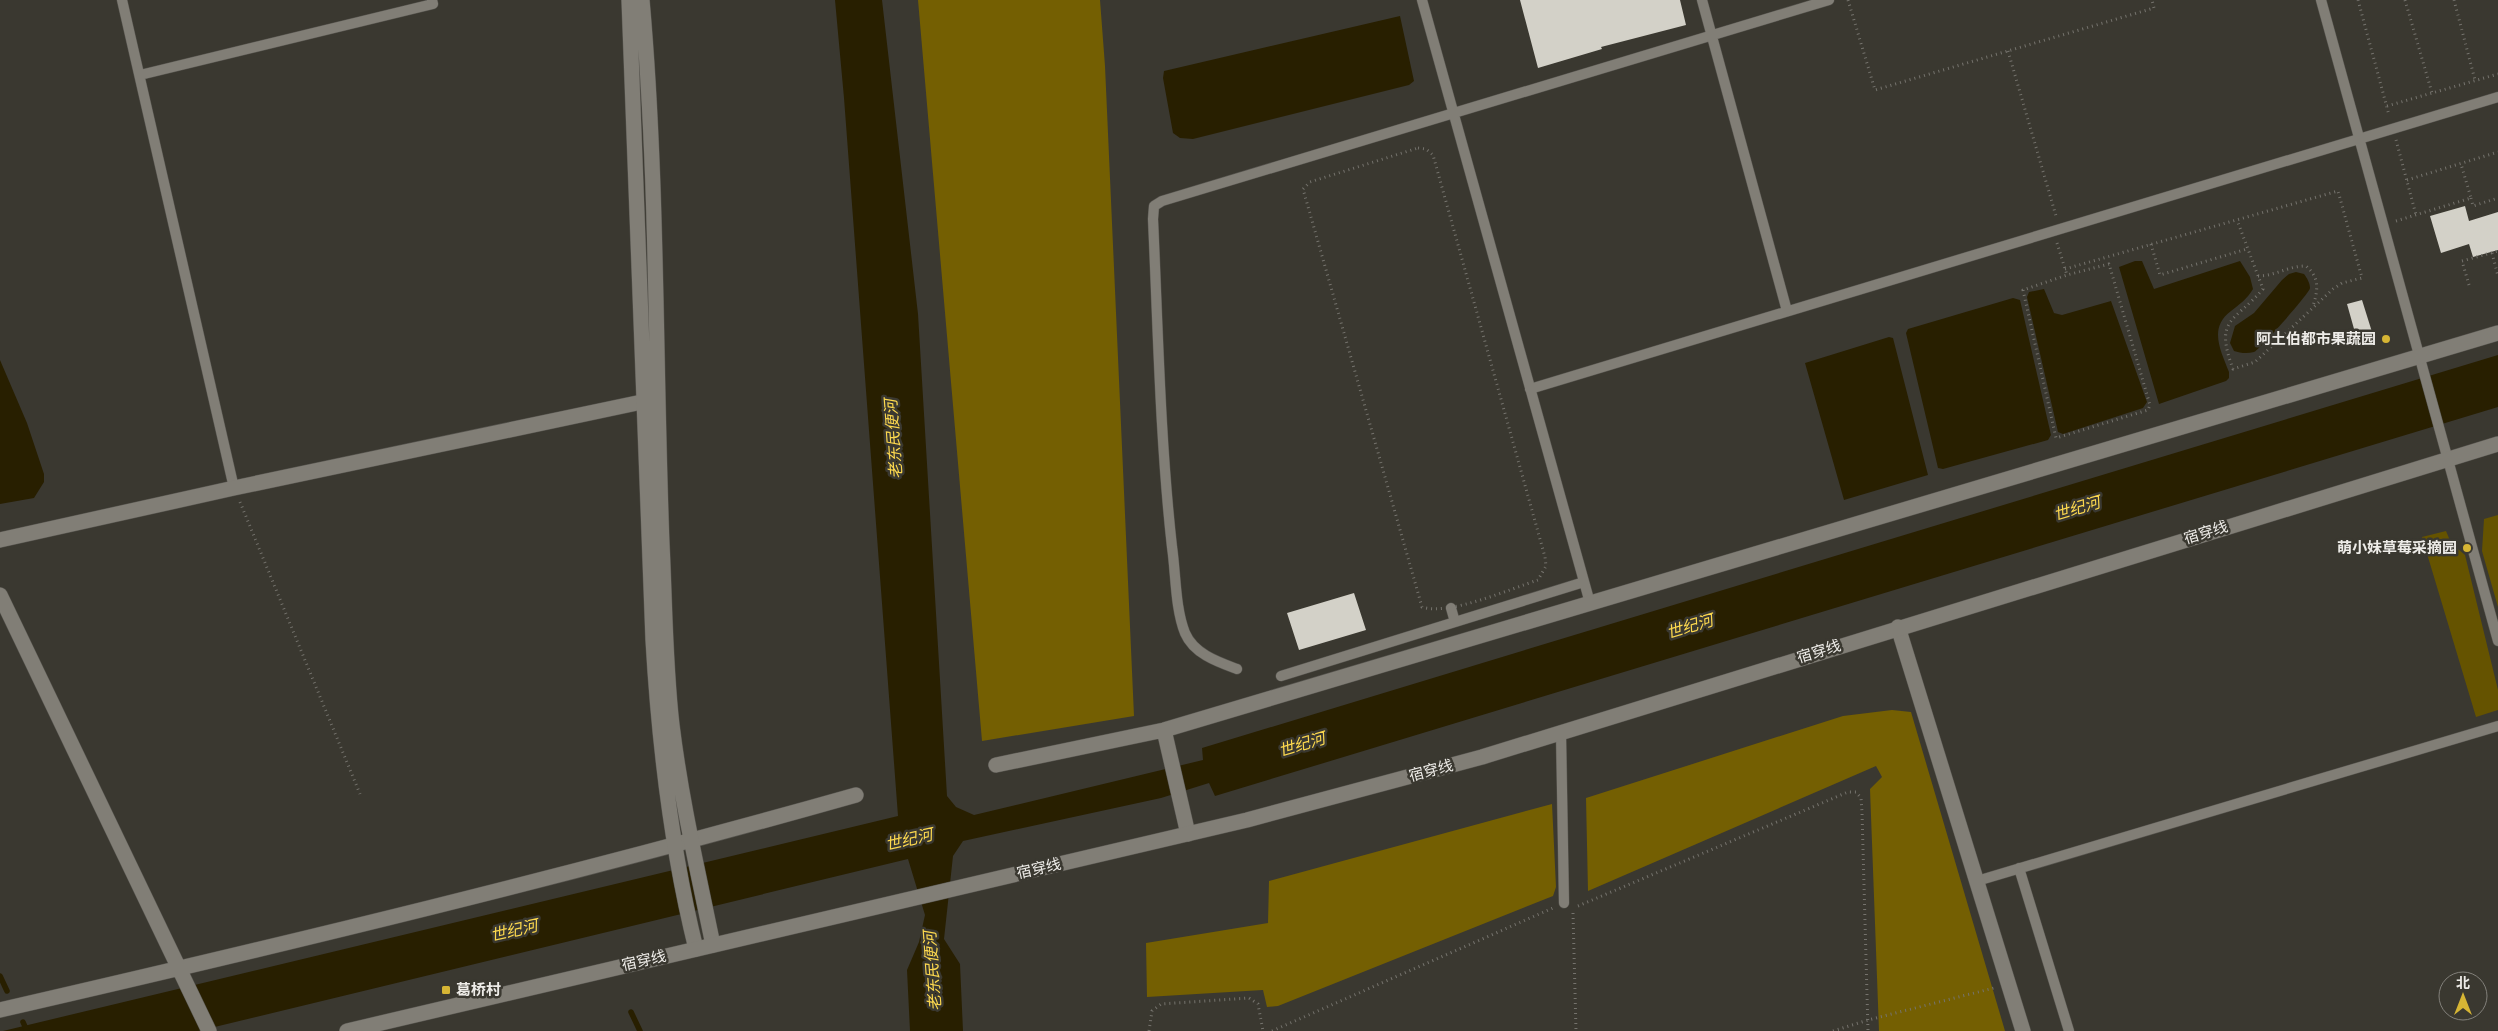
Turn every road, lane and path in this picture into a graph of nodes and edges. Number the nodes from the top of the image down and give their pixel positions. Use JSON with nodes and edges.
{"nodes":[{"id":1,"x":122,"y":0,"type":"edge"},
{"id":2,"x":432,"y":0,"type":"edge"},
{"id":3,"x":629,"y":0,"type":"edge"},
{"id":4,"x":642,"y":0,"type":"edge"},
{"id":5,"x":1422,"y":0,"type":"edge"},
{"id":6,"x":1702,"y":0,"type":"edge"},
{"id":7,"x":1829,"y":0,"type":"edge"},
{"id":8,"x":1848,"y":0,"type":"edge"},
{"id":9,"x":2152,"y":0,"type":"edge"},
{"id":10,"x":2358,"y":0,"type":"edge"},
{"id":11,"x":2406,"y":0,"type":"edge"},
{"id":12,"x":2454,"y":0,"type":"edge"},
{"id":13,"x":2323,"y":1,"type":"edge"},
{"id":14,"x":1712,"y":36,"type":"junction"},
{"id":15,"x":2008,"y":51,"type":"junction"},
{"id":16,"x":2498,"y":74,"type":"edge"},
{"id":17,"x":140,"y":75,"type":"junction"},
{"id":18,"x":2475,"y":80,"type":"junction"},
{"id":19,"x":2432,"y":93,"type":"junction"},
{"id":20,"x":2498,"y":97,"type":"edge"},
{"id":21,"x":2387,"y":106,"type":"junction"},
{"id":22,"x":1454,"y":113,"type":"junction"},
{"id":23,"x":2393,"y":128,"type":"junction"},
{"id":24,"x":2360,"y":138,"type":"junction"},
{"id":25,"x":2498,"y":152,"type":"edge"},
{"id":26,"x":2461,"y":164,"type":"junction"},
{"id":27,"x":2407,"y":180,"type":"junction"},
{"id":28,"x":2471,"y":198,"type":"junction"},
{"id":29,"x":2498,"y":198,"type":"edge"},
{"id":30,"x":2416,"y":215,"type":"junction"},
{"id":31,"x":2237,"y":220,"type":"junction"},
{"id":32,"x":2384,"y":225,"type":"junction"},
{"id":33,"x":2056,"y":230,"type":"junction"},
{"id":34,"x":2151,"y":244,"type":"junction"},
{"id":35,"x":2247,"y":249,"type":"junction"},
{"id":36,"x":2498,"y":251,"type":"edge"},
{"id":37,"x":2492,"y":253,"type":"junction"},
{"id":38,"x":2065,"y":269,"type":"junction"},
{"id":39,"x":2067,"y":275,"type":"junction"},
{"id":40,"x":2258,"y":276,"type":"junction"},
{"id":41,"x":2498,"y":276,"type":"edge"},
{"id":42,"x":2469,"y":285,"type":"dead end"},
{"id":43,"x":2313,"y":308,"type":"junction"},
{"id":44,"x":1787,"y":311,"type":"junction"},
{"id":45,"x":2498,"y":333,"type":"edge"},
{"id":46,"x":2421,"y":362,"type":"junction"},
{"id":47,"x":1530,"y":389,"type":"junction"},
{"id":48,"x":650,"y":399,"type":"junction"},
{"id":49,"x":2498,"y":444,"type":"edge"},
{"id":50,"x":2448,"y":459,"type":"junction"},
{"id":51,"x":234,"y":488,"type":"junction"},
{"id":52,"x":0,"y":540,"type":"edge"},
{"id":53,"x":1584,"y":582,"type":"junction"},
{"id":54,"x":0,"y":595,"type":"edge"},
{"id":55,"x":1590,"y":603,"type":"junction"},
{"id":56,"x":1451,"y":608,"type":"junction"},
{"id":57,"x":1455,"y":622,"type":"junction"},
{"id":58,"x":1898,"y":628,"type":"junction"},
{"id":59,"x":2498,"y":641,"type":"edge"},
{"id":60,"x":1236,"y":669,"type":"dead end"},
{"id":61,"x":1281,"y":676,"type":"dead end"},
{"id":62,"x":2498,"y":726,"type":"edge"},
{"id":63,"x":1164,"y":730,"type":"junction"},
{"id":64,"x":1561,"y":733,"type":"junction"},
{"id":65,"x":996,"y":765,"type":"dead end"},
{"id":66,"x":360,"y":794,"type":"dead end"},
{"id":67,"x":856,"y":795,"type":"dead end"},
{"id":68,"x":1188,"y":834,"type":"junction"},
{"id":69,"x":693,"y":847,"type":"junction"},
{"id":70,"x":676,"y":851,"type":"junction"},
{"id":71,"x":2019,"y":868,"type":"junction"},
{"id":72,"x":1976,"y":881,"type":"junction"},
{"id":73,"x":1564,"y":903,"type":"joint"},
{"id":74,"x":713,"y":945,"type":"junction"},
{"id":75,"x":696,"y":949,"type":"junction"},
{"id":76,"x":182,"y":973,"type":"junction"},
{"id":77,"x":2008,"y":984,"type":"junction"},
{"id":78,"x":0,"y":1010,"type":"edge"},
{"id":79,"x":1868,"y":1020,"type":"junction"},
{"id":80,"x":210,"y":1031,"type":"edge"},
{"id":81,"x":347,"y":1031,"type":"edge"},
{"id":82,"x":1149,"y":1031,"type":"edge"},
{"id":83,"x":1264,"y":1031,"type":"edge"},
{"id":84,"x":1272,"y":1031,"type":"edge"},
{"id":85,"x":1576,"y":1031,"type":"edge"},
{"id":86,"x":1833,"y":1031,"type":"edge"},
{"id":87,"x":1868,"y":1031,"type":"edge"},
{"id":88,"x":2023,"y":1031,"type":"edge"},
{"id":89,"x":2069,"y":1031,"type":"edge"}],
"edges":[{"from":1,"to":17,"type":"lane"},
{"from":2,"to":17,"type":"lane"},
{"from":3,"to":48,"type":"street"},
{"from":4,"to":48,"type":"street"},
{"from":5,"to":22,"type":"lane"},
{"from":6,"to":14,"type":"lane"},
{"from":7,"to":14,"type":"lane"},
{"from":8,"to":15,"type":"path"},
{"from":9,"to":15,"type":"path"},
{"from":10,"to":21,"type":"path"},
{"from":11,"to":19,"type":"path"},
{"from":12,"to":18,"type":"path"},
{"from":13,"to":24,"type":"lane"},
{"from":14,"to":22,"type":"lane"},
{"from":14,"to":44,"type":"lane"},
{"from":15,"to":33,"type":"path"},
{"from":16,"to":18,"type":"path"},
{"from":17,"to":51,"type":"lane"},
{"from":18,"to":19,"type":"path"},
{"from":19,"to":21,"type":"path"},
{"from":20,"to":23,"type":"lane"},
{"from":21,"to":23,"type":"path"},
{"from":22,"to":47,"type":"lane"},
{"from":22,"to":60,"type":"lane"},
{"from":23,"to":24,"type":"lane"},
{"from":23,"to":27,"type":"path"},
{"from":24,"to":32,"type":"lane"},
{"from":24,"to":33,"type":"lane"},
{"from":25,"to":26,"type":"path"},
{"from":26,"to":27,"type":"path"},
{"from":26,"to":28,"type":"path"},
{"from":27,"to":30,"type":"path"},
{"from":28,"to":29,"type":"path"},
{"from":28,"to":30,"type":"path"},
{"from":30,"to":32,"type":"path"},
{"from":31,"to":34,"type":"path"},
{"from":31,"to":35,"type":"path"},
{"from":31,"to":43,"type":"path"},
{"from":32,"to":46,"type":"lane"},
{"from":33,"to":38,"type":"path"},
{"from":33,"to":44,"type":"lane"},
{"from":34,"to":35,"type":"path"},
{"from":34,"to":38,"type":"path"},
{"from":35,"to":40,"type":"path"},
{"from":36,"to":37,"type":"path"},
{"from":37,"to":41,"type":"path"},
{"from":37,"to":42,"type":"path"},
{"from":38,"to":39,"type":"path"},
{"from":39,"to":39,"type":"path"},
{"from":40,"to":43,"type":"path"},
{"from":40,"to":43,"type":"path"},
{"from":44,"to":47,"type":"lane"},
{"from":45,"to":46,"type":"street"},
{"from":46,"to":50,"type":"lane"},
{"from":46,"to":55,"type":"street"},
{"from":47,"to":53,"type":"lane"},
{"from":48,"to":51,"type":"street"},
{"from":48,"to":69,"type":"street"},
{"from":48,"to":70,"type":"street"},
{"from":49,"to":50,"type":"street","name":"宿穿线"},
{"from":50,"to":58,"type":"street","name":"宿穿线"},
{"from":50,"to":59,"type":"lane"},
{"from":51,"to":52,"type":"street"},
{"from":51,"to":66,"type":"path"},
{"from":53,"to":55,"type":"lane"},
{"from":53,"to":57,"type":"lane"},
{"from":54,"to":76,"type":"street"},
{"from":55,"to":63,"type":"street"},
{"from":56,"to":56,"type":"path"},
{"from":56,"to":57,"type":"lane"},
{"from":57,"to":61,"type":"lane"},
{"from":58,"to":64,"type":"street","name":"宿穿线"},
{"from":58,"to":72,"type":"street"},
{"from":62,"to":71,"type":"lane"},
{"from":63,"to":65,"type":"street"},
{"from":63,"to":68,"type":"street"},
{"from":64,"to":68,"type":"street","name":"宿穿线"},
{"from":64,"to":73,"type":"lane"},
{"from":67,"to":69,"type":"street"},
{"from":68,"to":74,"type":"street","name":"宿穿线"},
{"from":69,"to":70,"type":"street"},
{"from":69,"to":74,"type":"street"},
{"from":70,"to":75,"type":"street"},
{"from":70,"to":76,"type":"street"},
{"from":71,"to":72,"type":"lane"},
{"from":71,"to":89,"type":"lane"},
{"from":72,"to":77,"type":"street"},
{"from":73,"to":84,"type":"path"},
{"from":74,"to":75,"type":"street","name":"宿穿线"},
{"from":75,"to":81,"type":"street","name":"宿穿线"},
{"from":76,"to":78,"type":"street"},
{"from":76,"to":80,"type":"street"},
{"from":77,"to":79,"type":"path"},
{"from":77,"to":88,"type":"street"},
{"from":79,"to":85,"type":"path"},
{"from":79,"to":86,"type":"path"},
{"from":79,"to":87,"type":"path"},
{"from":82,"to":83,"type":"path"}]}
